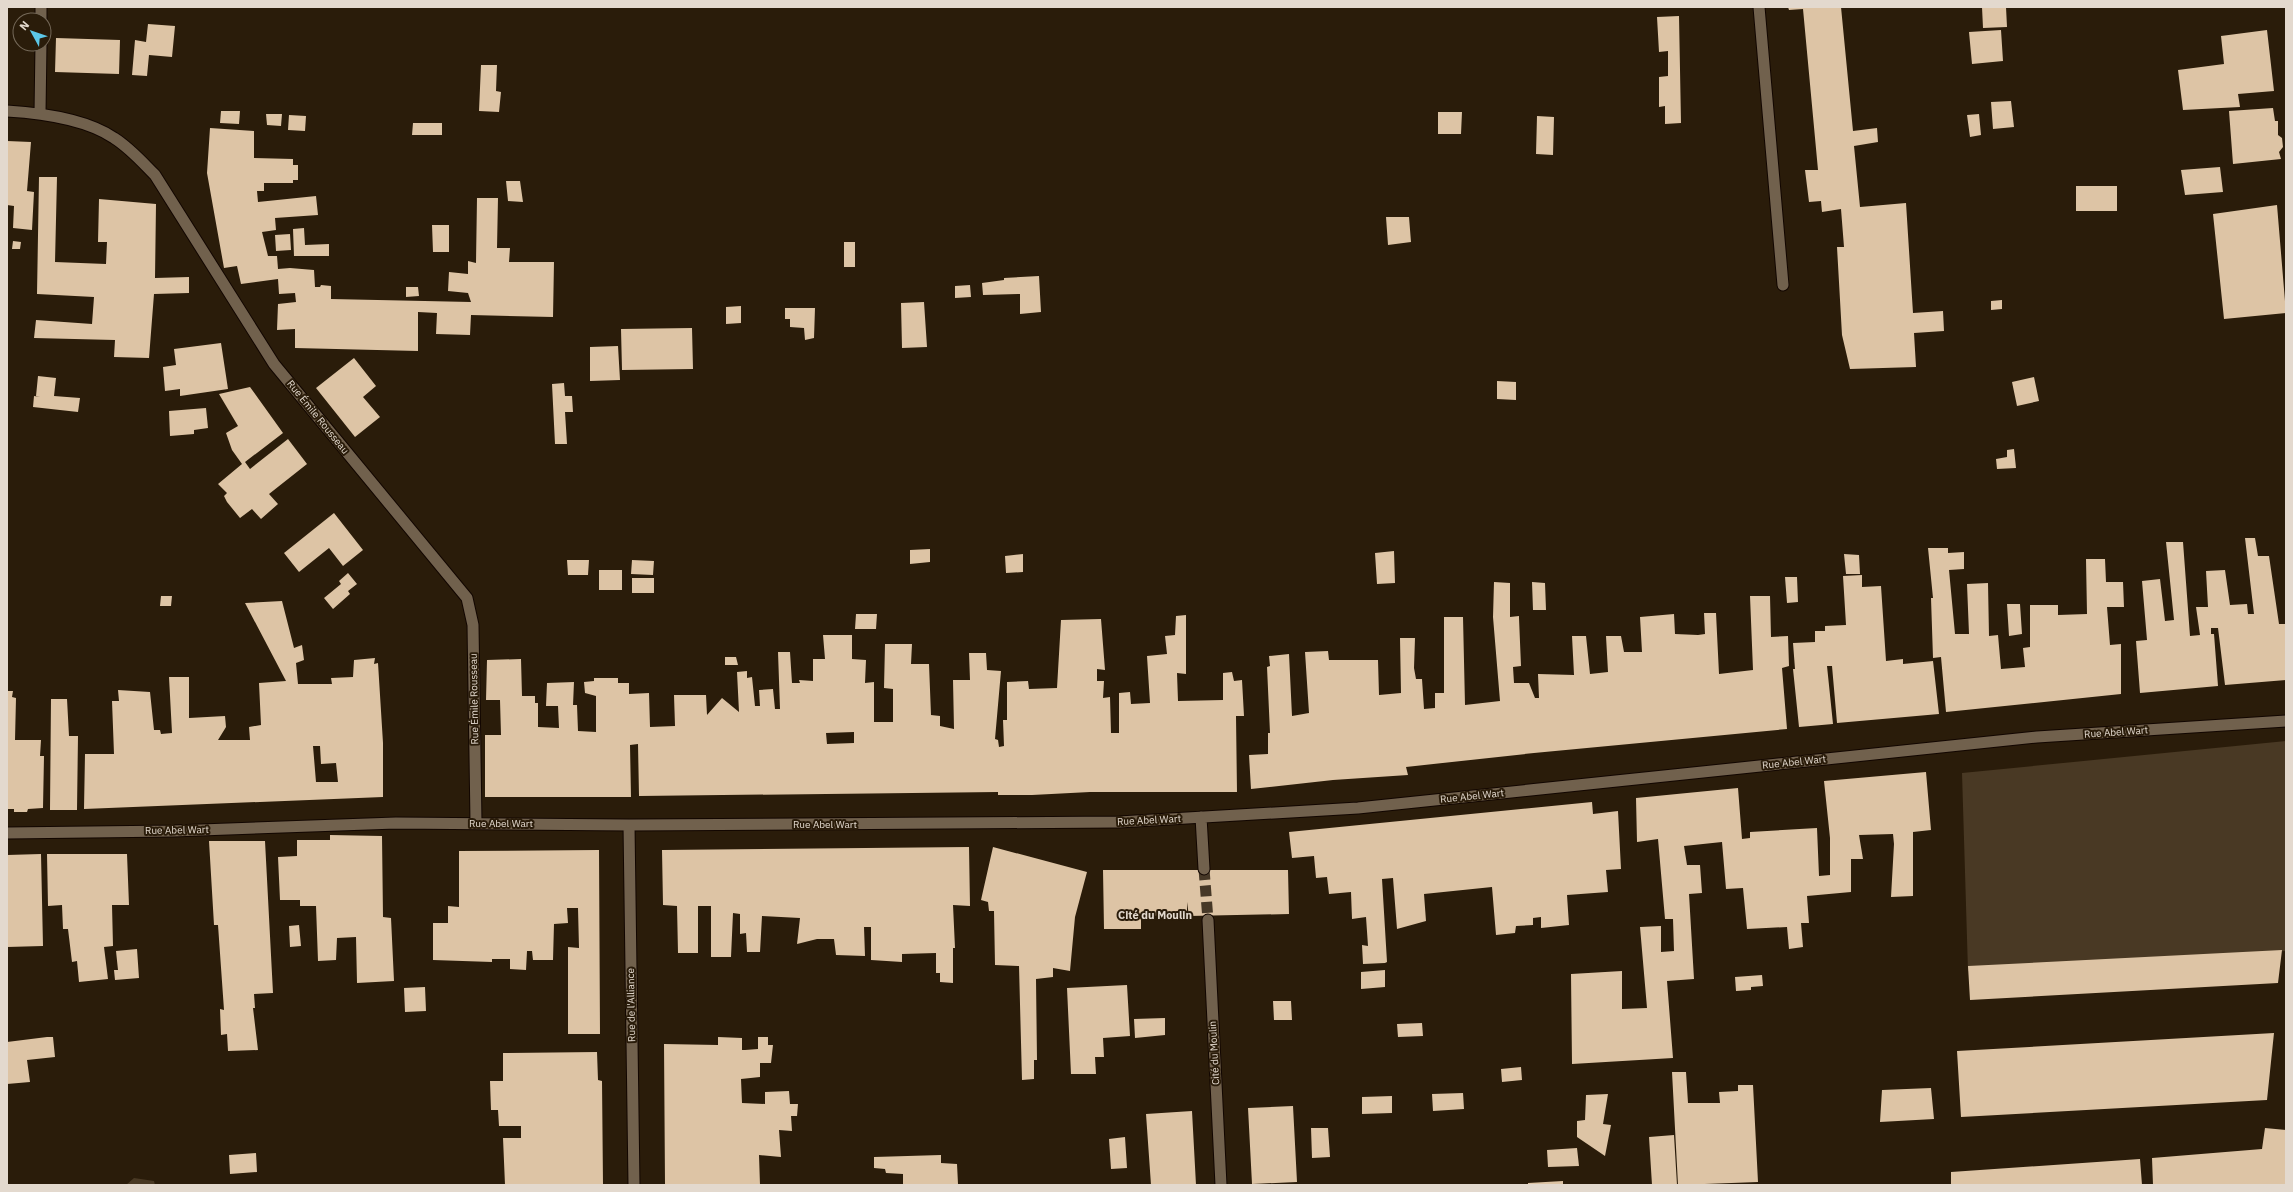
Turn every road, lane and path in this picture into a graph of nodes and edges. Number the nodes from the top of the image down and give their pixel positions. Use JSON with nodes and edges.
{"nodes":[{"id":1,"x":1759,"y":7,"type":"edge"},
{"id":2,"x":41,"y":52,"type":"edge"},
{"id":3,"x":7,"y":111,"type":"edge"},
{"id":4,"x":40,"y":113,"type":"junction"},
{"id":5,"x":1783,"y":285,"type":"dead end"},
{"id":6,"x":2286,"y":721,"type":"edge"},
{"id":7,"x":1201,"y":817,"type":"junction"},
{"id":8,"x":476,"y":822,"type":"junction"},
{"id":9,"x":629,"y":825,"type":"junction"},
{"id":10,"x":7,"y":833,"type":"edge"},
{"id":11,"x":1204,"y":869,"type":"tunnel mouth"},
{"id":12,"x":1208,"y":920,"type":"tunnel mouth"},
{"id":13,"x":634,"y":1185,"type":"edge"},
{"id":14,"x":1221,"y":1185,"type":"edge"}],
"edges":[{"from":1,"to":5,"type":"street"},
{"from":2,"to":4,"type":"street"},
{"from":3,"to":4,"type":"street","name":"Rue Émile Rousseau"},
{"from":4,"to":8,"type":"street","name":"Rue Émile Rousseau"},
{"from":6,"to":7,"type":"street","name":"Rue Abel Wart"},
{"from":7,"to":9,"type":"street","name":"Rue Abel Wart"},
{"from":7,"to":11,"type":"street"},
{"from":8,"to":9,"type":"street","name":"Rue Abel Wart"},
{"from":8,"to":10,"type":"street","name":"Rue Abel Wart"},
{"from":9,"to":13,"type":"street","name":"Rue de l'Alliance"},
{"from":12,"to":14,"type":"street","name":"Cité du Moulin"}]}
